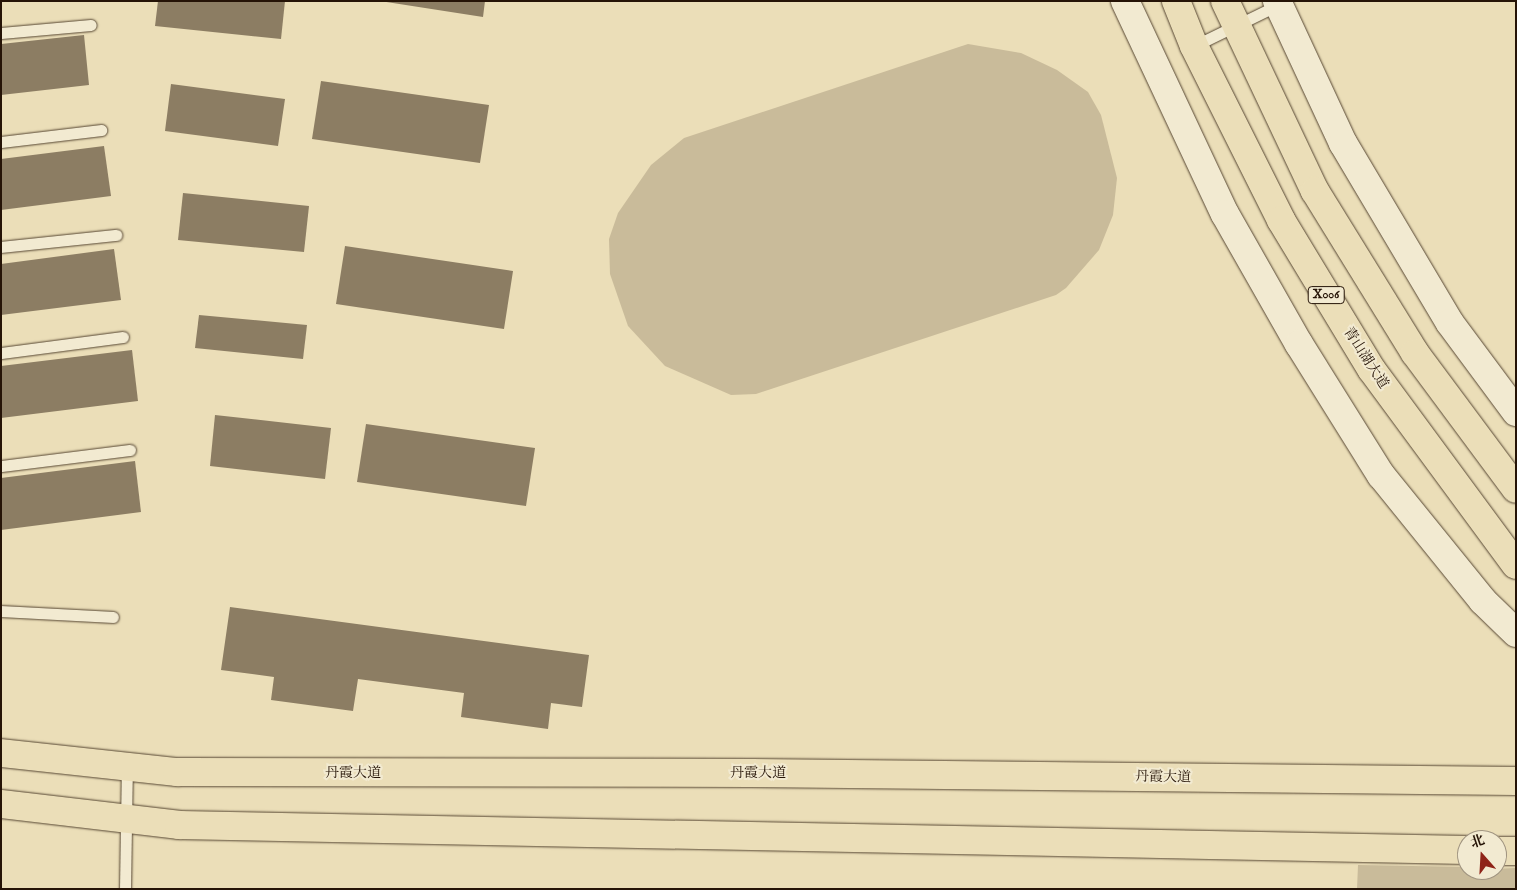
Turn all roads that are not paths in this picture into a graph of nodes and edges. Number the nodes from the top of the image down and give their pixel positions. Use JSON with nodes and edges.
{"nodes":[{"id":1,"x":1126,"y":1,"type":"edge"},
{"id":2,"x":1176,"y":1,"type":"edge"},
{"id":3,"x":1280,"y":2,"type":"edge"},
{"id":4,"x":1230,"y":13,"type":"edge"},
{"id":5,"x":90,"y":24,"type":"dead end"},
{"id":6,"x":1,"y":33,"type":"edge"},
{"id":7,"x":1194,"y":46,"type":"junction"},
{"id":8,"x":101,"y":130,"type":"dead end"},
{"id":9,"x":1,"y":142,"type":"edge"},
{"id":10,"x":116,"y":235,"type":"dead end"},
{"id":11,"x":1,"y":247,"type":"edge"},
{"id":12,"x":123,"y":337,"type":"dead end"},
{"id":13,"x":1,"y":353,"type":"edge"},
{"id":14,"x":1516,"y":412,"type":"edge"},
{"id":15,"x":130,"y":450,"type":"dead end"},
{"id":16,"x":1,"y":466,"type":"edge"},
{"id":17,"x":1516,"y":489,"type":"edge"},
{"id":18,"x":1516,"y":565,"type":"edge"},
{"id":19,"x":1,"y":611,"type":"edge"},
{"id":20,"x":113,"y":618,"type":"dead end"},
{"id":21,"x":1516,"y":633,"type":"edge"},
{"id":22,"x":1,"y":753,"type":"edge"},
{"id":23,"x":128,"y":767,"type":"junction"},
{"id":24,"x":1516,"y":780,"type":"edge"},
{"id":25,"x":1,"y":804,"type":"edge"},
{"id":26,"x":126,"y":819,"type":"junction"},
{"id":27,"x":1457,"y":850,"type":"edge"},
{"id":28,"x":124,"y":889,"type":"edge"}],
"edges":[{"from":1,"to":21,"type":"main road"},
{"from":2,"to":7,"type":"main road","name":"青山湖大道","number":"X006"},
{"from":3,"to":4,"type":"lane"},
{"from":3,"to":14,"type":"main road"},
{"from":4,"to":7,"type":"lane"},
{"from":4,"to":17,"type":"main road"},
{"from":5,"to":6,"type":"lane"},
{"from":7,"to":18,"type":"main road","name":"青山湖大道","number":"X006"},
{"from":8,"to":9,"type":"lane"},
{"from":10,"to":11,"type":"lane"},
{"from":12,"to":13,"type":"lane"},
{"from":15,"to":16,"type":"lane"},
{"from":19,"to":20,"type":"lane"},
{"from":22,"to":23,"type":"main road","name":"丹霞大道"},
{"from":23,"to":24,"type":"main road","name":"丹霞大道"},
{"from":23,"to":26,"type":"lane"},
{"from":25,"to":26,"type":"main road"},
{"from":26,"to":27,"type":"main road"},
{"from":26,"to":28,"type":"lane"}]}
